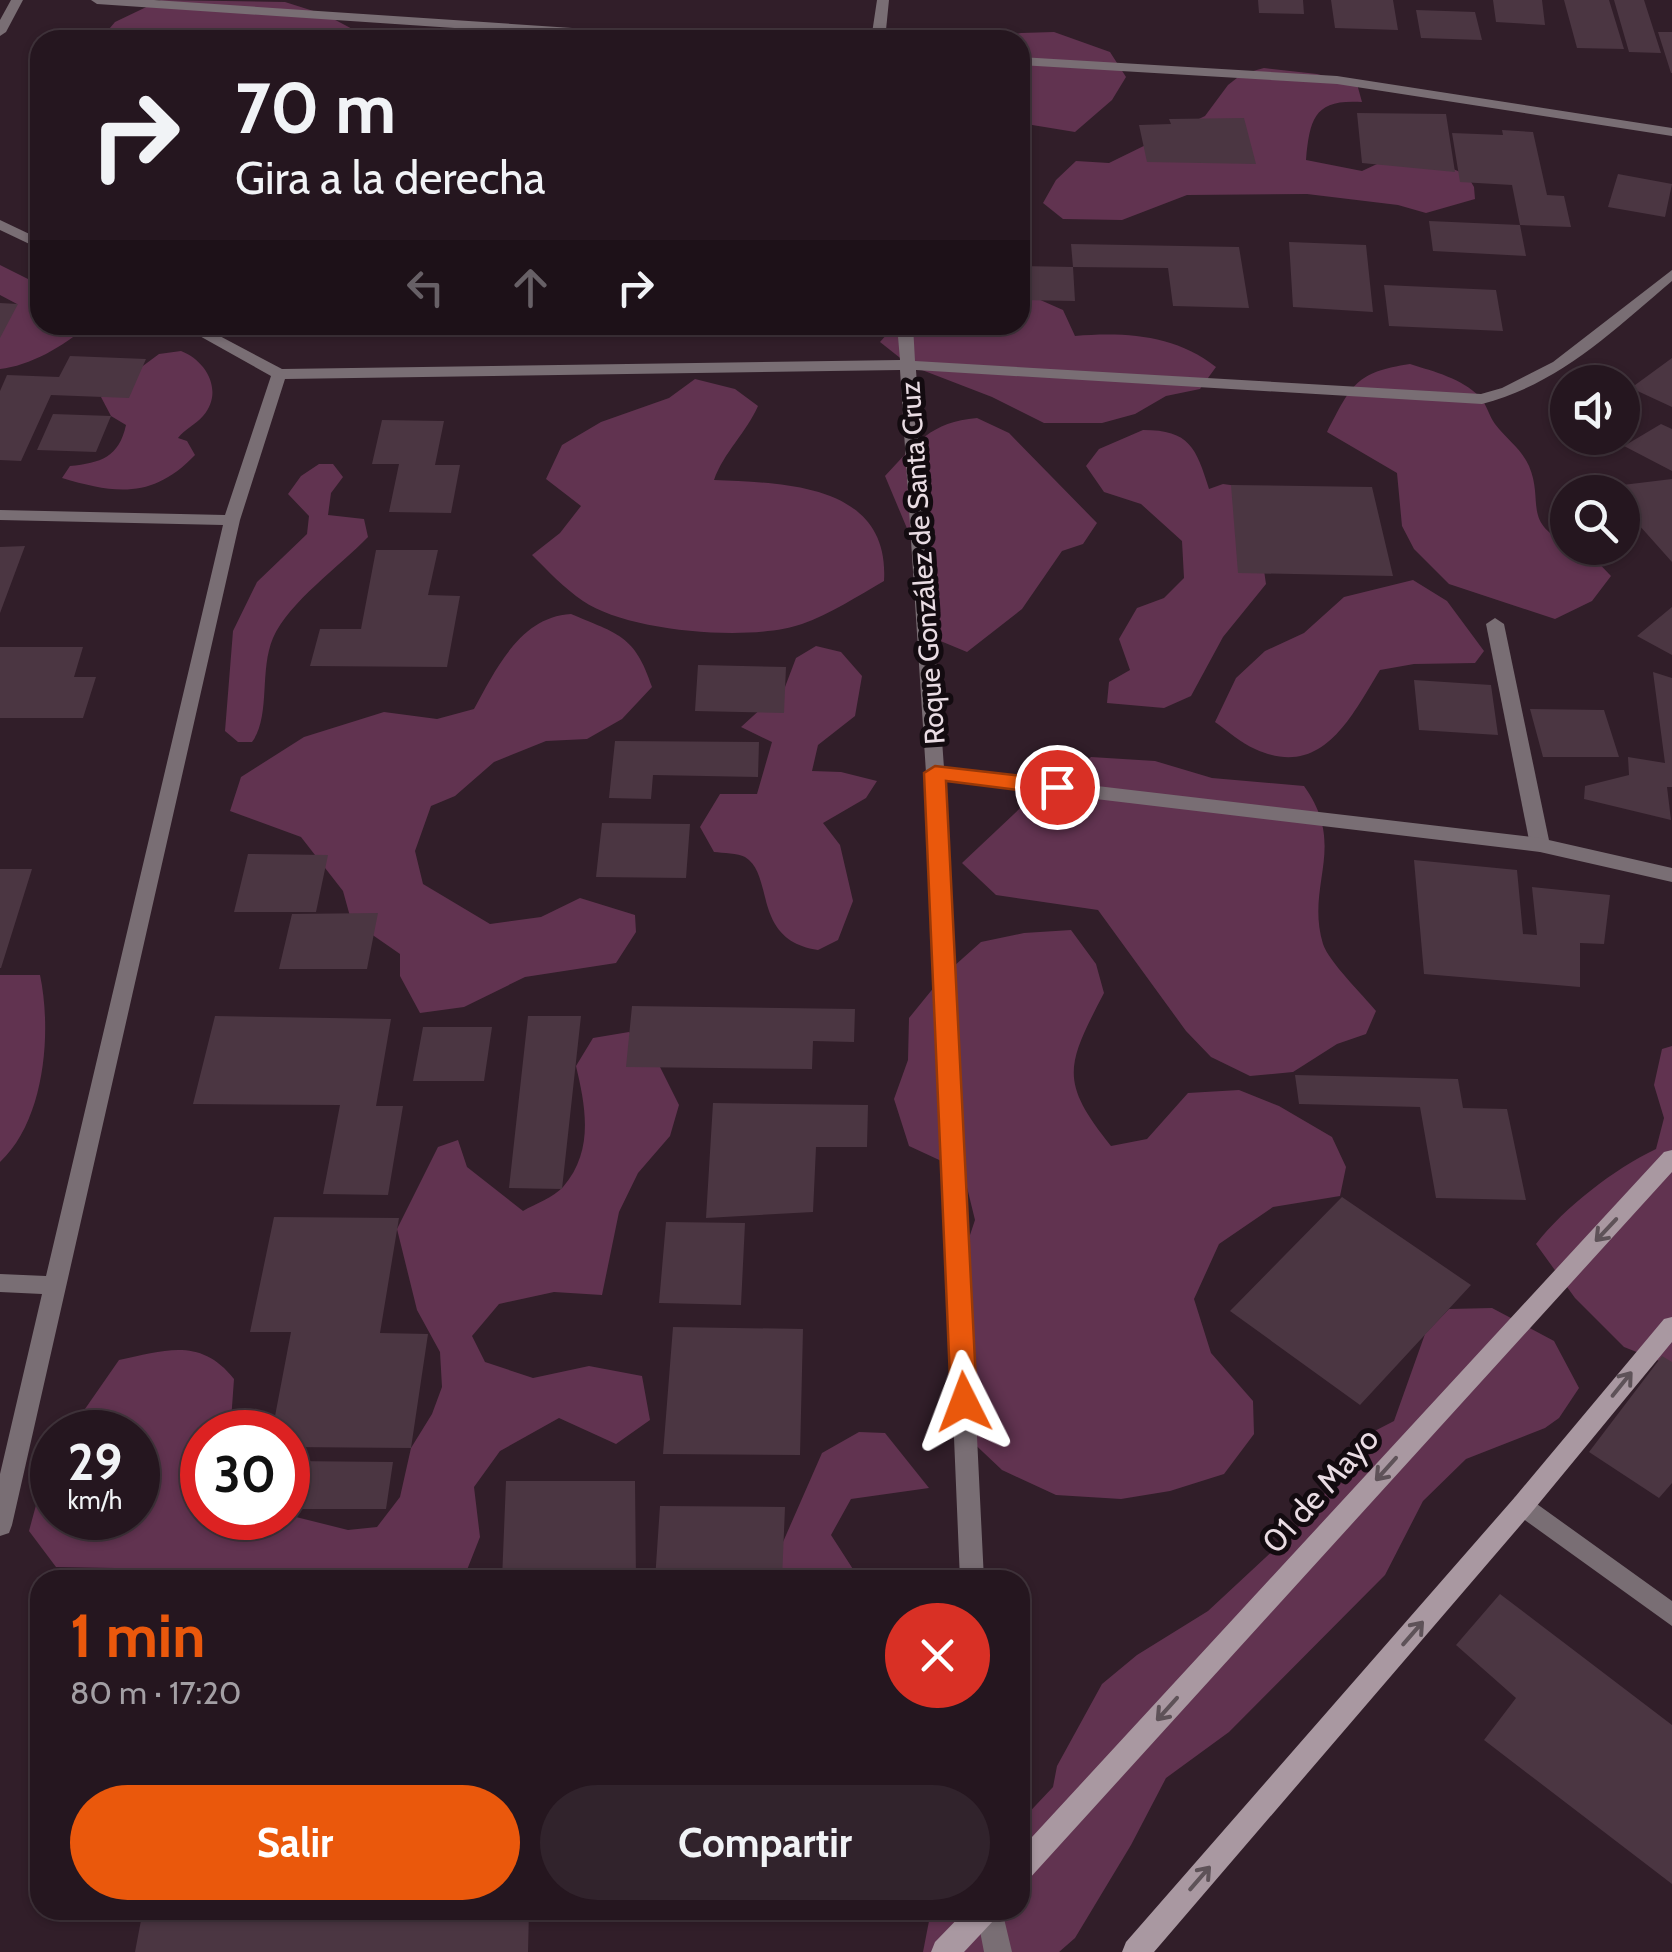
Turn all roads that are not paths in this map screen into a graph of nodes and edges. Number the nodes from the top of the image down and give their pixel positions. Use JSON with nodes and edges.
{"nodes":[{"id":1,"x":18,"y":0,"type":"edge"},
{"id":2,"x":98,"y":0,"type":"edge"},
{"id":3,"x":883,"y":0,"type":"edge"},
{"id":4,"x":544,"y":30,"type":"edge"},
{"id":5,"x":879,"y":30,"type":"edge"},
{"id":6,"x":0,"y":32,"type":"edge"},
{"id":7,"x":1030,"y":62,"type":"edge"},
{"id":8,"x":1672,"y":132,"type":"edge"},
{"id":9,"x":0,"y":224,"type":"edge"},
{"id":10,"x":30,"y":240,"type":"edge"},
{"id":11,"x":1672,"y":274,"type":"edge"},
{"id":12,"x":207,"y":335,"type":"edge"},
{"id":13,"x":906,"y":335,"type":"edge"},
{"id":14,"x":909,"y":365,"type":"junction"},
{"id":15,"x":279,"y":374,"type":"junction"},
{"id":16,"x":0,"y":515,"type":"edge"},
{"id":17,"x":232,"y":520,"type":"junction"},
{"id":18,"x":1495,"y":624,"type":"dead end"},
{"id":19,"x":935,"y":773,"type":"junction"},
{"id":20,"x":1540,"y":846,"type":"junction"},
{"id":21,"x":1672,"y":875,"type":"edge"},
{"id":22,"x":1672,"y":1158,"type":"edge"},
{"id":23,"x":0,"y":1283,"type":"edge"},
{"id":24,"x":56,"y":1286,"type":"junction"},
{"id":25,"x":1672,"y":1326,"type":"edge"},
{"id":26,"x":1523,"y":1505,"type":"junction"},
{"id":27,"x":0,"y":1525,"type":"edge"},
{"id":28,"x":972,"y":1570,"type":"edge"},
{"id":29,"x":1672,"y":1615,"type":"edge"},
{"id":30,"x":1030,"y":1859,"type":"edge"},
{"id":31,"x":976,"y":1920,"type":"edge"},
{"id":32,"x":989,"y":1920,"type":"edge"},
{"id":33,"x":945,"y":1952,"type":"edge"},
{"id":34,"x":998,"y":1952,"type":"edge"},
{"id":35,"x":1136,"y":1952,"type":"edge"}],
"edges":[{"from":1,"to":6,"type":"street"},
{"from":2,"to":4,"type":"street"},
{"from":3,"to":5,"type":"street"},
{"from":7,"to":8,"type":"street"},
{"from":9,"to":10,"type":"street"},
{"from":11,"to":14,"type":"street"},
{"from":12,"to":15,"type":"street"},
{"from":13,"to":14,"type":"street","name":"Roque González de Santa Cruz"},
{"from":14,"to":15,"type":"street"},
{"from":14,"to":19,"type":"street","name":"Roque González de Santa Cruz"},
{"from":15,"to":17,"type":"street"},
{"from":16,"to":17,"type":"street"},
{"from":17,"to":24,"type":"street"},
{"from":18,"to":20,"type":"street"},
{"from":19,"to":20,"type":"street"},
{"from":19,"to":28,"type":"street","name":"Roque González de Santa Cruz"},
{"from":20,"to":21,"type":"street"},
{"from":22,"to":30,"type":"street","name":"01 de Mayo","one_way":true},
{"from":23,"to":24,"type":"street"},
{"from":24,"to":27,"type":"street"},
{"from":26,"to":25,"type":"street","one_way":true},
{"from":26,"to":29,"type":"street"},
{"from":35,"to":26,"type":"street","one_way":true},
{"from":31,"to":33,"type":"street"},
{"from":32,"to":34,"type":"street"}]}
